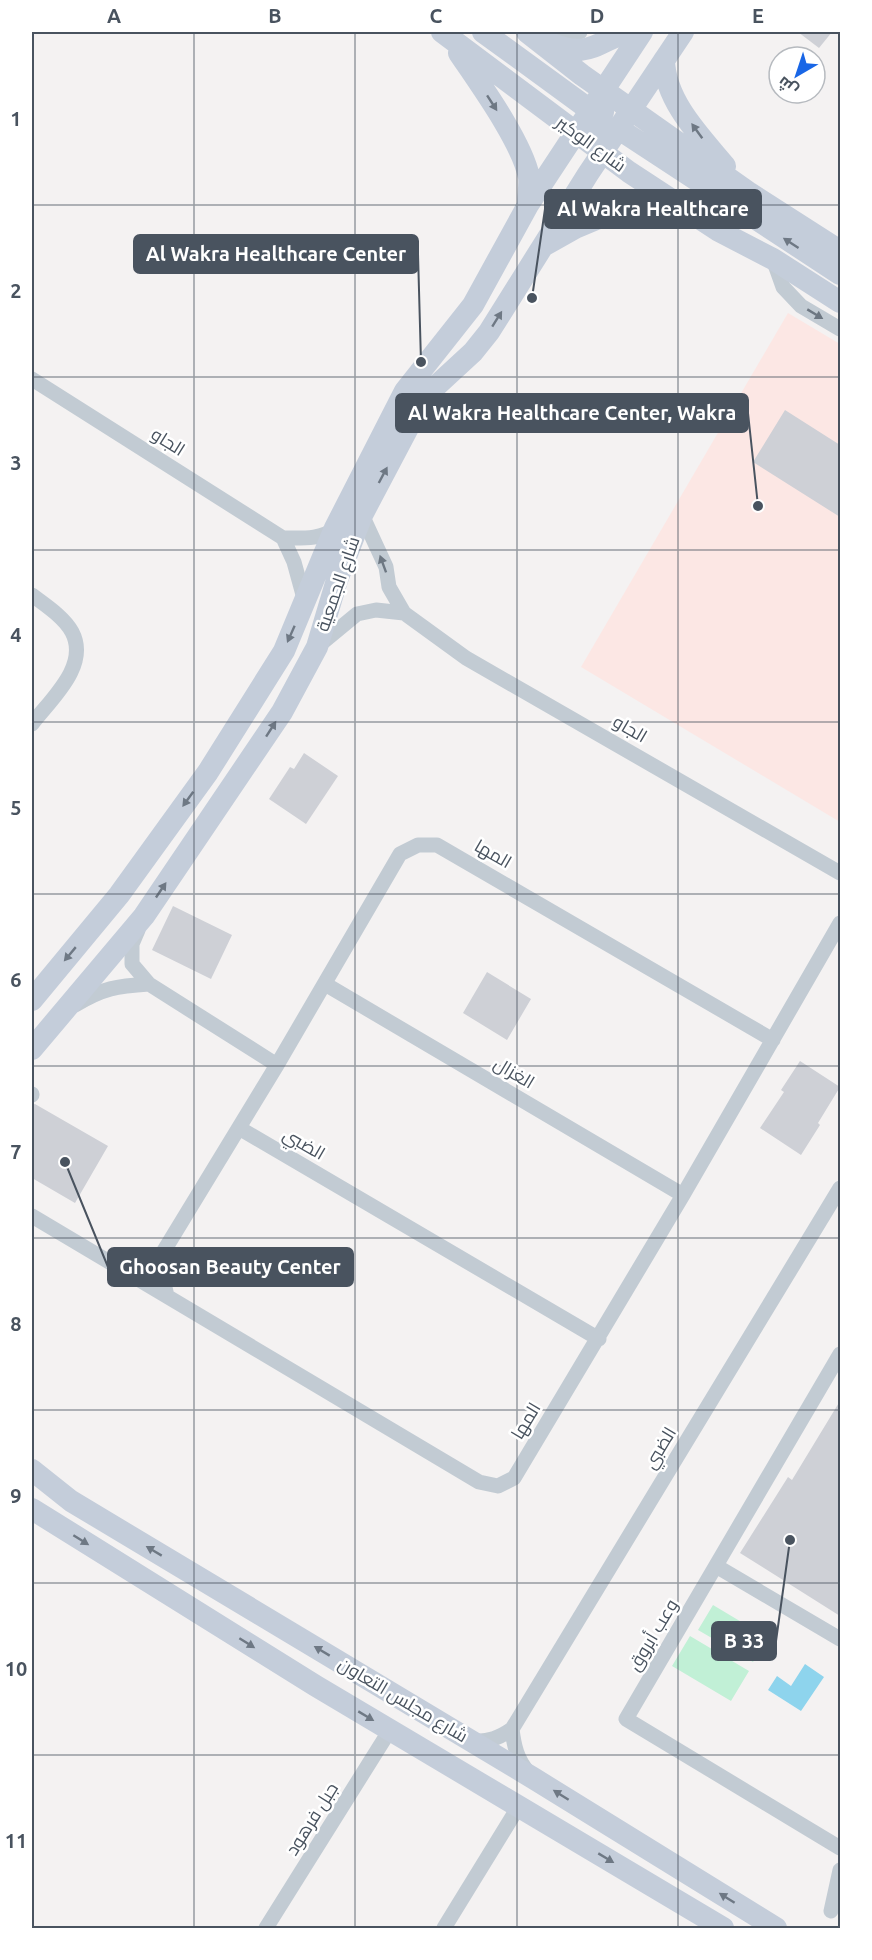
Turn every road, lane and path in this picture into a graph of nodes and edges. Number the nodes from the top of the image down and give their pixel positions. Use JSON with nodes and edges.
{"nodes":[{"id":1,"x":483,"y":32,"type":"edge"},
{"id":2,"x":626,"y":32,"type":"edge"},
{"id":3,"x":642,"y":32,"type":"edge"},
{"id":4,"x":445,"y":34,"type":"edge"},
{"id":5,"x":531,"y":34,"type":"edge"},
{"id":6,"x":682,"y":34,"type":"edge"},
{"id":7,"x":664,"y":60,"type":"junction"},
{"id":8,"x":632,"y":110,"type":"junction"},
{"id":9,"x":603,"y":120,"type":"junction"},
{"id":10,"x":575,"y":132,"type":"junction"},
{"id":11,"x":748,"y":192,"type":"junction"},
{"id":12,"x":528,"y":205,"type":"junction"},
{"id":13,"x":719,"y":231,"type":"junction"},
{"id":14,"x":542,"y":247,"type":"junction"},
{"id":15,"x":840,"y":250,"type":"edge"},
{"id":16,"x":773,"y":259,"type":"junction"},
{"id":17,"x":840,"y":274,"type":"edge"},
{"id":18,"x":840,"y":302,"type":"edge"},
{"id":19,"x":840,"y":329,"type":"edge"},
{"id":20,"x":32,"y":379,"type":"edge"},
{"id":21,"x":362,"y":515,"type":"junction"},
{"id":22,"x":335,"y":528,"type":"junction"},
{"id":23,"x":283,"y":538,"type":"junction"},
{"id":24,"x":32,"y":595,"type":"edge"},
{"id":25,"x":305,"y":602,"type":"junction"},
{"id":26,"x":404,"y":612,"type":"junction"},
{"id":27,"x":316,"y":647,"type":"junction"},
{"id":28,"x":32,"y":724,"type":"edge"},
{"id":29,"x":840,"y":873,"type":"edge"},
{"id":30,"x":144,"y":916,"type":"junction"},
{"id":31,"x":840,"y":923,"type":"edge"},
{"id":32,"x":148,"y":984,"type":"junction"},
{"id":33,"x":325,"y":984,"type":"junction"},
{"id":34,"x":34,"y":996,"type":"edge"},
{"id":35,"x":60,"y":1015,"type":"junction"},
{"id":36,"x":773,"y":1040,"type":"junction"},
{"id":37,"x":32,"y":1049,"type":"edge"},
{"id":38,"x":278,"y":1065,"type":"junction"},
{"id":39,"x":239,"y":1128,"type":"junction"},
{"id":40,"x":840,"y":1188,"type":"edge"},
{"id":41,"x":683,"y":1195,"type":"junction"},
{"id":42,"x":32,"y":1216,"type":"edge"},
{"id":43,"x":167,"y":1296,"type":"junction"},
{"id":44,"x":598,"y":1339,"type":"junction"},
{"id":45,"x":840,"y":1354,"type":"edge"},
{"id":46,"x":32,"y":1470,"type":"edge"},
{"id":47,"x":32,"y":1509,"type":"edge"},
{"id":48,"x":716,"y":1566,"type":"junction"},
{"id":49,"x":840,"y":1639,"type":"edge"},
{"id":50,"x":512,"y":1729,"type":"junction"},
{"id":51,"x":390,"y":1730,"type":"junction"},
{"id":52,"x":470,"y":1740,"type":"junction"},
{"id":53,"x":533,"y":1778,"type":"junction"},
{"id":54,"x":519,"y":1806,"type":"junction"},
{"id":55,"x":840,"y":1848,"type":"edge"},
{"id":56,"x":840,"y":1870,"type":"edge"},
{"id":57,"x":831,"y":1911,"type":"dead end"},
{"id":58,"x":266,"y":1929,"type":"edge"},
{"id":59,"x":444,"y":1929,"type":"edge"},
{"id":60,"x":723,"y":1929,"type":"edge"},
{"id":61,"x":776,"y":1929,"type":"edge"}],
"edges":[{"from":1,"to":9,"type":"main road"},
{"from":2,"to":5,"type":"main road"},
{"from":3,"to":9,"type":"main road"},
{"from":4,"to":10,"type":"main road","name":"شارع الوكير"},
{"from":4,"to":12,"type":"main road","one_way":true},
{"from":5,"to":9,"type":"main road","name":"شارع الوكير"},
{"from":6,"to":7,"type":"main road","name":"شارع الجمعية"},
{"from":7,"to":8,"type":"main road","name":"شارع الجمعية"},
{"from":11,"to":7,"type":"main road","one_way":true},
{"from":8,"to":9,"type":"main road","name":"شارع الجمعية"},
{"from":8,"to":11,"type":"main road"},
{"from":9,"to":10,"type":"main road","name":"شارع الجمعية"},
{"from":9,"to":13,"type":"main road","name":"شارع الوكير"},
{"from":9,"to":14,"type":"main road","name":"شارع الجمعية"},
{"from":17,"to":9,"type":"main road","one_way":true},
{"from":10,"to":12,"type":"main road","name":"شارع الجمعية"},
{"from":11,"to":15,"type":"main road"},
{"from":12,"to":22,"type":"main road","name":"شارع الجمعية"},
{"from":13,"to":14,"type":"main road"},
{"from":13,"to":16,"type":"main road","name":"شارع الوكير"},
{"from":21,"to":14,"type":"main road","name":"شارع الجمعية","one_way":true},
{"from":16,"to":18,"type":"main road","name":"شارع الوكير"},
{"from":16,"to":19,"type":"street","one_way":true},
{"from":20,"to":23,"type":"street","name":"الجاو"},
{"from":26,"to":21,"type":"street","name":"الجاو","one_way":true},
{"from":21,"to":27,"type":"main road","name":"شارع الجمعية"},
{"from":22,"to":23,"type":"street"},
{"from":22,"to":25,"type":"main road","name":"شارع الجمعية"},
{"from":23,"to":25,"type":"street"},
{"from":24,"to":28,"type":"street"},
{"from":25,"to":34,"type":"main road","name":"شارع الجمعية","one_way":true},
{"from":26,"to":27,"type":"street"},
{"from":26,"to":29,"type":"street","name":"الجاو"},
{"from":30,"to":27,"type":"main road","name":"شارع الجمعية","one_way":true},
{"from":30,"to":32,"type":"street"},
{"from":30,"to":35,"type":"main road","name":"شارع الجمعية"},
{"from":31,"to":36,"type":"street","name":"المها"},
{"from":32,"to":35,"type":"street"},
{"from":32,"to":38,"type":"street"},
{"from":33,"to":36,"type":"street","name":"المها"},
{"from":33,"to":38,"type":"street","name":"المها"},
{"from":33,"to":41,"type":"street","name":"الغزال"},
{"from":35,"to":37,"type":"main road","name":"شارع الجمعية"},
{"from":36,"to":41,"type":"street","name":"المها"},
{"from":38,"to":39,"type":"street","name":"المها"},
{"from":39,"to":43,"type":"street","name":"المها"},
{"from":39,"to":44,"type":"street","name":"الضبي"},
{"from":40,"to":50,"type":"street","name":"الضبي"},
{"from":41,"to":44,"type":"street","name":"المها"},
{"from":42,"to":43,"type":"street","name":"المها"},
{"from":43,"to":44,"type":"street","name":"المها"},
{"from":45,"to":48,"type":"street","name":"وعب أبروق"},
{"from":52,"to":46,"type":"main road","name":"شارع مجلس التعاون","one_way":true},
{"from":47,"to":51,"type":"main road","name":"شارع مجلس التعاون","one_way":true},
{"from":48,"to":49,"type":"street"},
{"from":48,"to":55,"type":"street","name":"وعب أبروق"},
{"from":50,"to":52,"type":"street"},
{"from":50,"to":53,"type":"street"},
{"from":51,"to":54,"type":"main road","name":"شارع مجلس التعاون"},
{"from":51,"to":58,"type":"street","name":"جبل فرهود"},
{"from":52,"to":53,"type":"main road","name":"شارع مجلس التعاون"},
{"from":61,"to":53,"type":"main road","name":"شارع مجلس التعاون","one_way":true},
{"from":54,"to":59,"type":"street"},
{"from":54,"to":60,"type":"main road","name":"شارع مجلس التعاون","one_way":true},
{"from":56,"to":57,"type":"street"}]}
